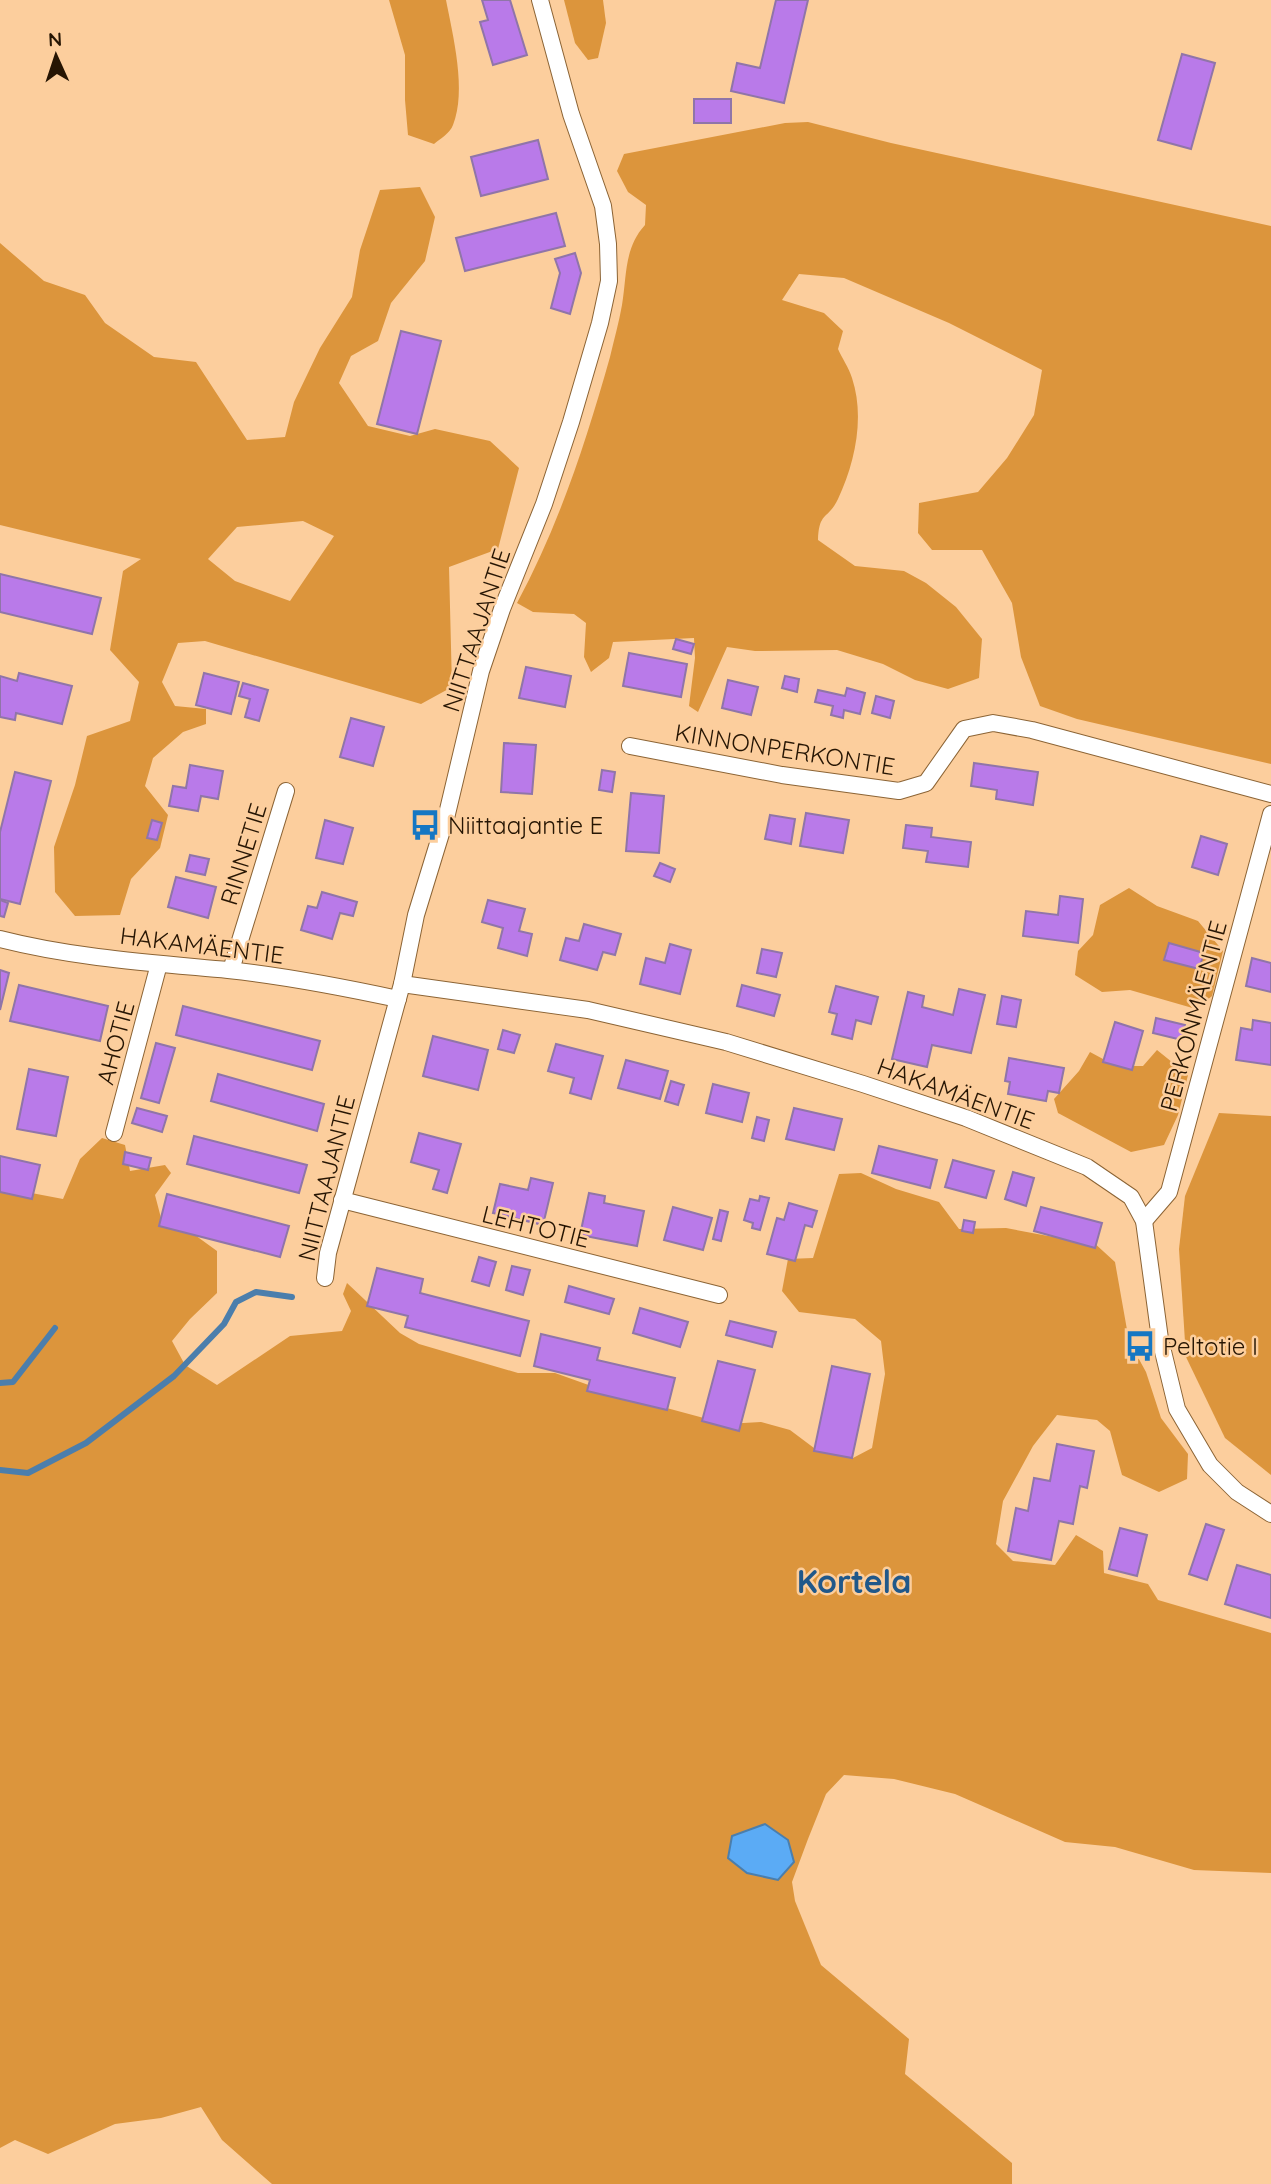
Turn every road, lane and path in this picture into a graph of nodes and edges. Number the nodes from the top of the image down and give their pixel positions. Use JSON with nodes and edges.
{"nodes":[{"id":1,"x":540,"y":0,"type":"edge"},
{"id":2,"x":630,"y":746,"type":"dead end"},
{"id":3,"x":286,"y":791,"type":"dead end"},
{"id":4,"x":1271,"y":794,"type":"edge"},
{"id":5,"x":1271,"y":814,"type":"edge"},
{"id":6,"x":0,"y":939,"type":"edge"},
{"id":7,"x":159,"y":964,"type":"junction"},
{"id":8,"x":231,"y":970,"type":"junction"},
{"id":9,"x":400,"y":991,"type":"junction"},
{"id":10,"x":114,"y":1133,"type":"dead end"},
{"id":11,"x":342,"y":1200,"type":"junction"},
{"id":12,"x":1144,"y":1221,"type":"junction"},
{"id":13,"x":325,"y":1278,"type":"dead end"},
{"id":14,"x":719,"y":1295,"type":"dead end"},
{"id":15,"x":1271,"y":1514,"type":"edge"}],
"edges":[{"from":1,"to":9,"type":"street","name":"NIITTAAJANTIE"},
{"from":2,"to":4,"type":"street","name":"KINNONPERKONTIE"},
{"from":3,"to":8,"type":"street","name":"RINNETIE"},
{"from":5,"to":12,"type":"street","name":"PERKONMÄENTIE"},
{"from":6,"to":7,"type":"street","name":"HAKAMÄENTIE"},
{"from":7,"to":8,"type":"street","name":"HAKAMÄENTIE"},
{"from":7,"to":10,"type":"street","name":"AHOTIE"},
{"from":8,"to":9,"type":"street","name":"HAKAMÄENTIE"},
{"from":9,"to":11,"type":"street","name":"NIITTAAJANTIE"},
{"from":9,"to":12,"type":"street","name":"HAKAMÄENTIE"},
{"from":11,"to":13,"type":"street","name":"NIITTAAJANTIE"},
{"from":11,"to":14,"type":"street","name":"LEHTOTIE"},
{"from":12,"to":15,"type":"street","name":"HAKAMÄENTIE"}]}
